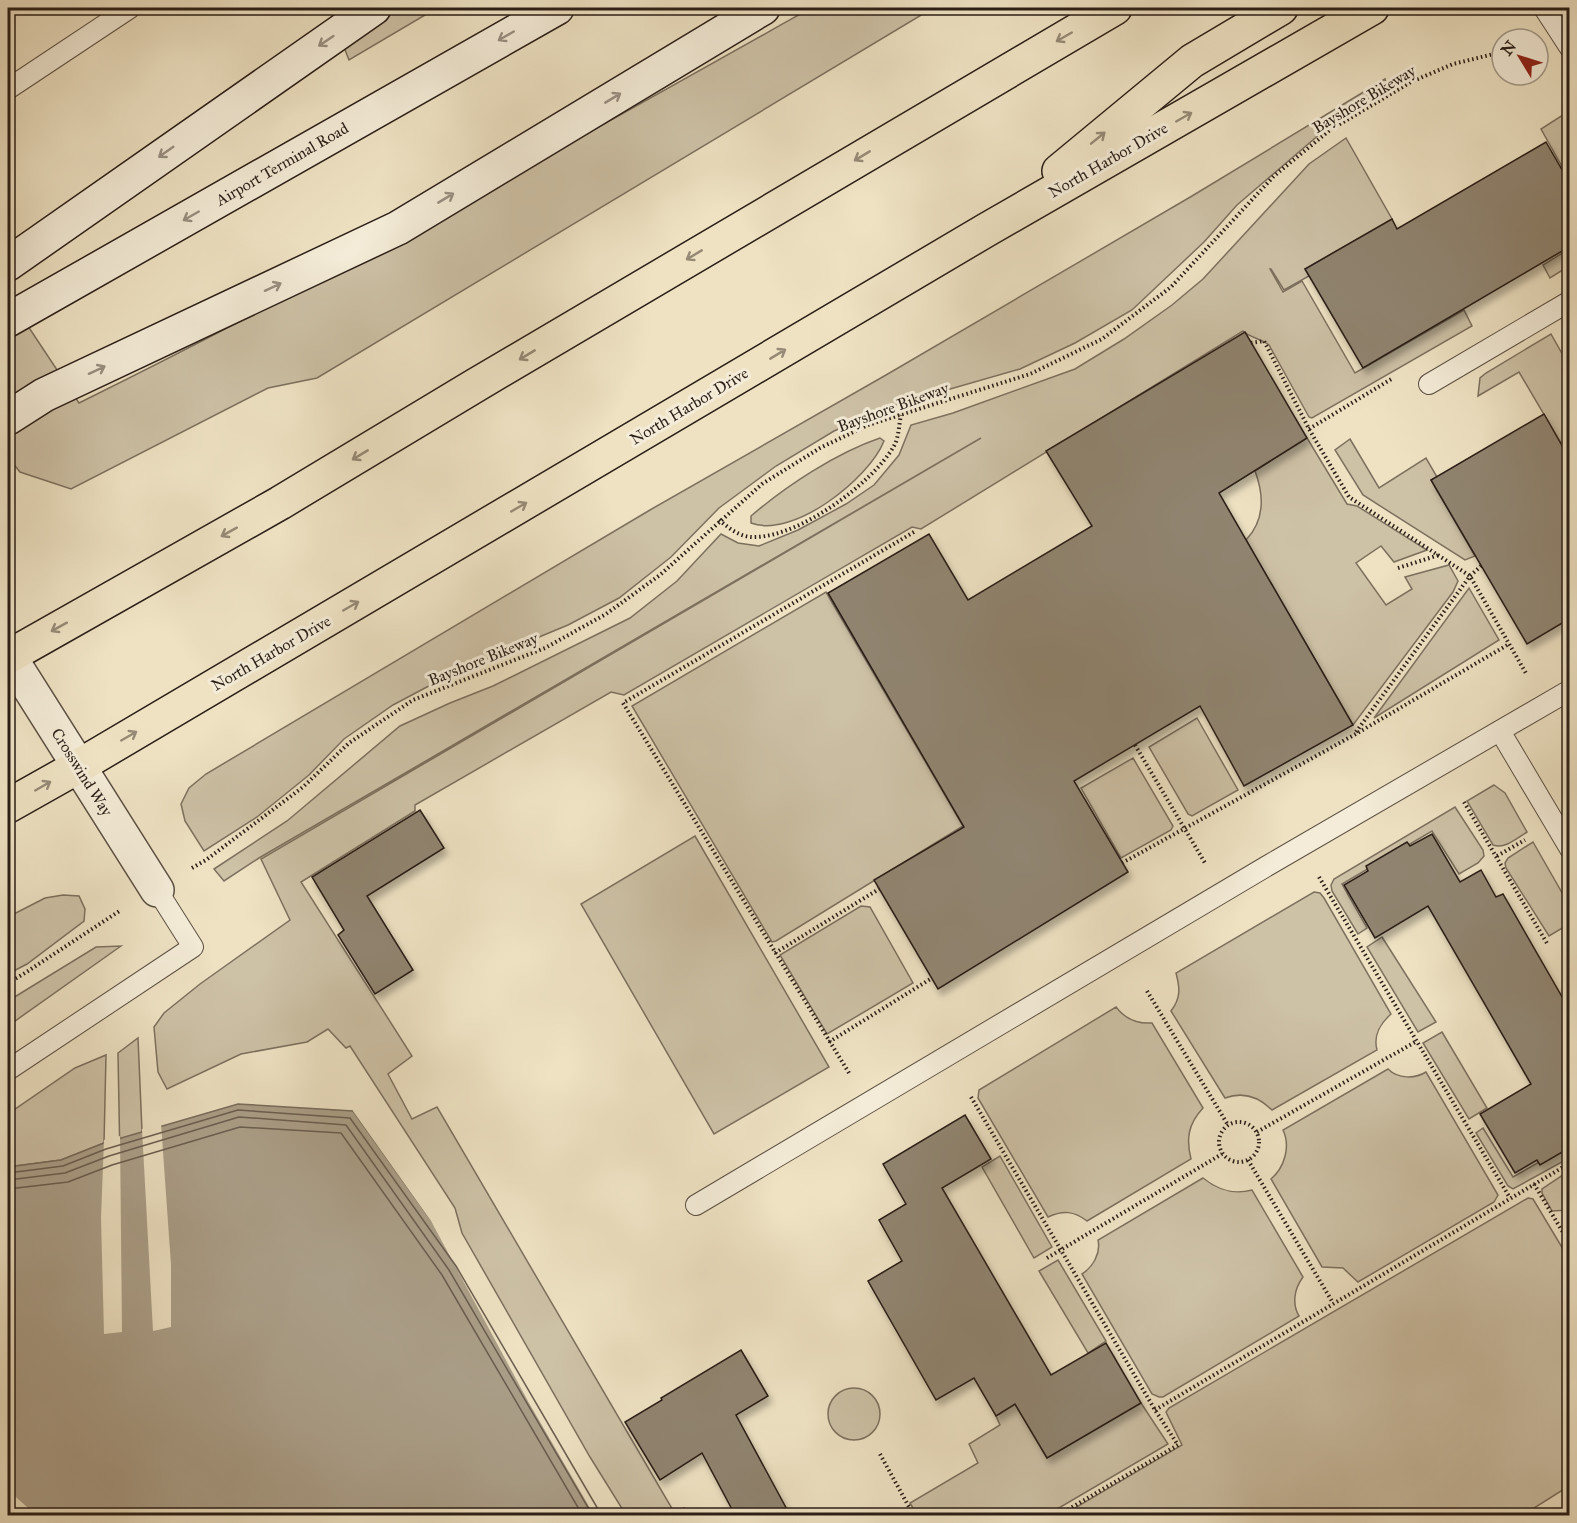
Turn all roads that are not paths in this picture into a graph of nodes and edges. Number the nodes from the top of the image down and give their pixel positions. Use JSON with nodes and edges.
{"nodes":[{"id":1,"x":130,"y":8,"type":"edge"},
{"id":2,"x":374,"y":8,"type":"edge"},
{"id":3,"x":557,"y":8,"type":"edge"},
{"id":4,"x":763,"y":8,"type":"edge"},
{"id":5,"x":1115,"y":8,"type":"edge"},
{"id":6,"x":1281,"y":8,"type":"edge"},
{"id":7,"x":1371,"y":8,"type":"edge"},
{"id":8,"x":1544,"y":8,"type":"edge"},
{"id":9,"x":1569,"y":48,"type":"edge"},
{"id":10,"x":8,"y":88,"type":"edge"},
{"id":11,"x":988,"y":229,"type":"junction"},
{"id":12,"x":8,"y":264,"type":"edge"},
{"id":13,"x":1569,"y":301,"type":"edge"},
{"id":14,"x":8,"y":320,"type":"edge"},
{"id":15,"x":1429,"y":384,"type":"dead end"},
{"id":16,"x":8,"y":418,"type":"edge"},
{"id":17,"x":8,"y":656,"type":"edge"},
{"id":18,"x":1569,"y":690,"type":"edge"},
{"id":19,"x":1500,"y":731,"type":"junction"},
{"id":20,"x":79,"y":766,"type":"junction"},
{"id":21,"x":8,"y":806,"type":"edge"},
{"id":22,"x":1569,"y":849,"type":"edge"},
{"id":23,"x":157,"y":890,"type":"joint"},
{"id":24,"x":8,"y":1070,"type":"edge"},
{"id":25,"x":696,"y":1205,"type":"dead end"}],
"edges":[{"from":1,"to":10,"type":"lane"},
{"from":2,"to":12,"type":"main road","one_way":true},
{"from":3,"to":14,"type":"main road","name":"Airport Terminal Road","one_way":true},
{"from":16,"to":4,"type":"main road","one_way":true},
{"from":5,"to":17,"type":"main road","one_way":true},
{"from":11,"to":6,"type":"main road","one_way":true},
{"from":11,"to":7,"type":"main road","name":"North Harbor Drive","one_way":true},
{"from":8,"to":9,"type":"lane"},
{"from":20,"to":11,"type":"main road","name":"North Harbor Drive","one_way":true},
{"from":13,"to":15,"type":"lane"},
{"from":17,"to":20,"type":"main road","name":"Crosswind Way"},
{"from":18,"to":19,"type":"lane"},
{"from":19,"to":22,"type":"lane"},
{"from":19,"to":25,"type":"lane"},
{"from":21,"to":20,"type":"main road","name":"North Harbor Drive","one_way":true},
{"from":20,"to":23,"type":"main road","name":"Crosswind Way"},
{"from":23,"to":24,"type":"lane"}]}
